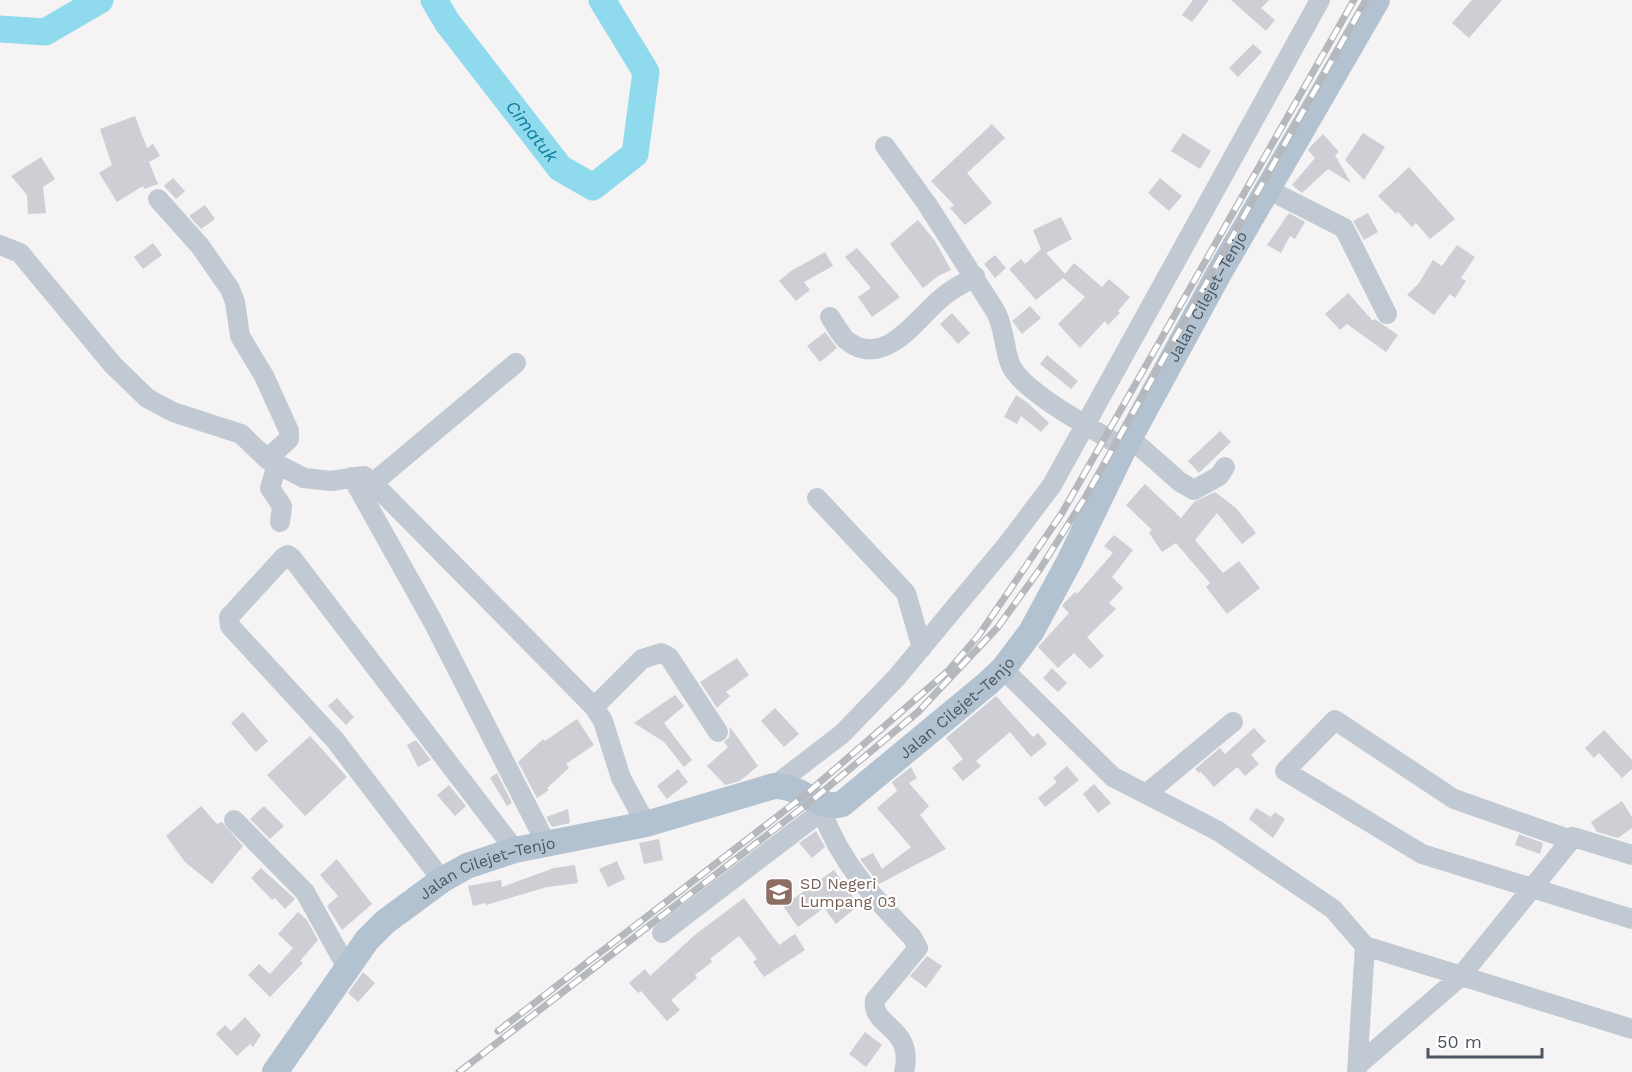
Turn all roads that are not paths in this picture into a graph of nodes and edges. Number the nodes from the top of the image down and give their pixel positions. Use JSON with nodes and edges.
{"nodes":[{"id":1,"x":1320,"y":0,"type":"edge"},
{"id":2,"x":1377,"y":0,"type":"edge"},
{"id":3,"x":885,"y":146,"type":"dead end"},
{"id":4,"x":1269,"y":190,"type":"junction"},
{"id":5,"x":158,"y":199,"type":"dead end"},
{"id":6,"x":0,"y":245,"type":"edge"},
{"id":7,"x":975,"y":276,"type":"junction"},
{"id":8,"x":1387,"y":314,"type":"dead end"},
{"id":9,"x":830,"y":317,"type":"dead end"},
{"id":10,"x":516,"y":363,"type":"dead end"},
{"id":11,"x":1086,"y":425,"type":"junction"},
{"id":12,"x":1127,"y":443,"type":"junction"},
{"id":13,"x":272,"y":462,"type":"junction"},
{"id":14,"x":1225,"y":467,"type":"dead end"},
{"id":15,"x":352,"y":477,"type":"junction"},
{"id":16,"x":373,"y":483,"type":"junction"},
{"id":17,"x":817,"y":498,"type":"dead end"},
{"id":18,"x":280,"y":522,"type":"dead end"},
{"id":19,"x":922,"y":648,"type":"junction"},
{"id":20,"x":1003,"y":669,"type":"junction"},
{"id":21,"x":594,"y":707,"type":"junction"},
{"id":22,"x":1233,"y":722,"type":"dead end"},
{"id":23,"x":718,"y":732,"type":"dead end"},
{"id":24,"x":774,"y":786,"type":"junction"},
{"id":25,"x":1146,"y":794,"type":"junction"},
{"id":26,"x":828,"y":809,"type":"junction"},
{"id":27,"x":234,"y":820,"type":"dead end"},
{"id":28,"x":646,"y":824,"type":"junction"},
{"id":29,"x":1571,"y":840,"type":"junction"},
{"id":30,"x":547,"y":845,"type":"junction"},
{"id":31,"x":1627,"y":848,"type":"edge"},
{"id":32,"x":515,"y":850,"type":"junction"},
{"id":33,"x":442,"y":880,"type":"junction"},
{"id":34,"x":1531,"y":887,"type":"junction"},
{"id":35,"x":1632,"y":919,"type":"edge"},
{"id":36,"x":662,"y":933,"type":"dead end"},
{"id":37,"x":1365,"y":946,"type":"junction"},
{"id":38,"x":346,"y":966,"type":"junction"},
{"id":39,"x":1460,"y":977,"type":"junction"},
{"id":40,"x":1632,"y":1029,"type":"edge"},
{"id":41,"x":1358,"y":1069,"type":"edge"},
{"id":42,"x":275,"y":1072,"type":"edge"},
{"id":43,"x":904,"y":1072,"type":"edge"}],
"edges":[{"from":1,"to":11,"type":"street"},
{"from":2,"to":4,"type":"main road","name":"Jalan Cilejet–Tenjo"},
{"from":3,"to":7,"type":"street"},
{"from":4,"to":8,"type":"street"},
{"from":4,"to":12,"type":"main road","name":"Jalan Cilejet–Tenjo"},
{"from":5,"to":13,"type":"street"},
{"from":6,"to":13,"type":"street"},
{"from":7,"to":9,"type":"street"},
{"from":7,"to":11,"type":"street"},
{"from":10,"to":16,"type":"street"},
{"from":11,"to":12,"type":"street"},
{"from":11,"to":19,"type":"street"},
{"from":12,"to":14,"type":"street"},
{"from":12,"to":20,"type":"main road","name":"Jalan Cilejet–Tenjo"},
{"from":13,"to":15,"type":"street"},
{"from":13,"to":18,"type":"street"},
{"from":15,"to":16,"type":"street"},
{"from":15,"to":30,"type":"street"},
{"from":16,"to":21,"type":"street"},
{"from":17,"to":19,"type":"street"},
{"from":19,"to":24,"type":"street"},
{"from":20,"to":25,"type":"street"},
{"from":20,"to":26,"type":"main road","name":"Jalan Cilejet–Tenjo"},
{"from":21,"to":23,"type":"street"},
{"from":21,"to":28,"type":"street"},
{"from":22,"to":25,"type":"street"},
{"from":24,"to":26,"type":"main road","name":"Jalan Cilejet–Tenjo"},
{"from":24,"to":28,"type":"main road","name":"Jalan Cilejet–Tenjo"},
{"from":25,"to":37,"type":"street"},
{"from":26,"to":36,"type":"street"},
{"from":26,"to":43,"type":"street"},
{"from":27,"to":38,"type":"street"},
{"from":28,"to":30,"type":"main road","name":"Jalan Cilejet–Tenjo"},
{"from":29,"to":31,"type":"street"},
{"from":29,"to":34,"type":"street"},
{"from":29,"to":34,"type":"street"},
{"from":30,"to":32,"type":"main road","name":"Jalan Cilejet–Tenjo"},
{"from":32,"to":33,"type":"main road","name":"Jalan Cilejet–Tenjo"},
{"from":32,"to":33,"type":"street"},
{"from":33,"to":38,"type":"main road","name":"Jalan Cilejet–Tenjo"},
{"from":34,"to":35,"type":"street"},
{"from":34,"to":39,"type":"street"},
{"from":37,"to":39,"type":"street"},
{"from":37,"to":41,"type":"street"},
{"from":38,"to":42,"type":"main road","name":"Jalan Cilejet–Tenjo"},
{"from":39,"to":40,"type":"street"},
{"from":39,"to":41,"type":"street"}]}
